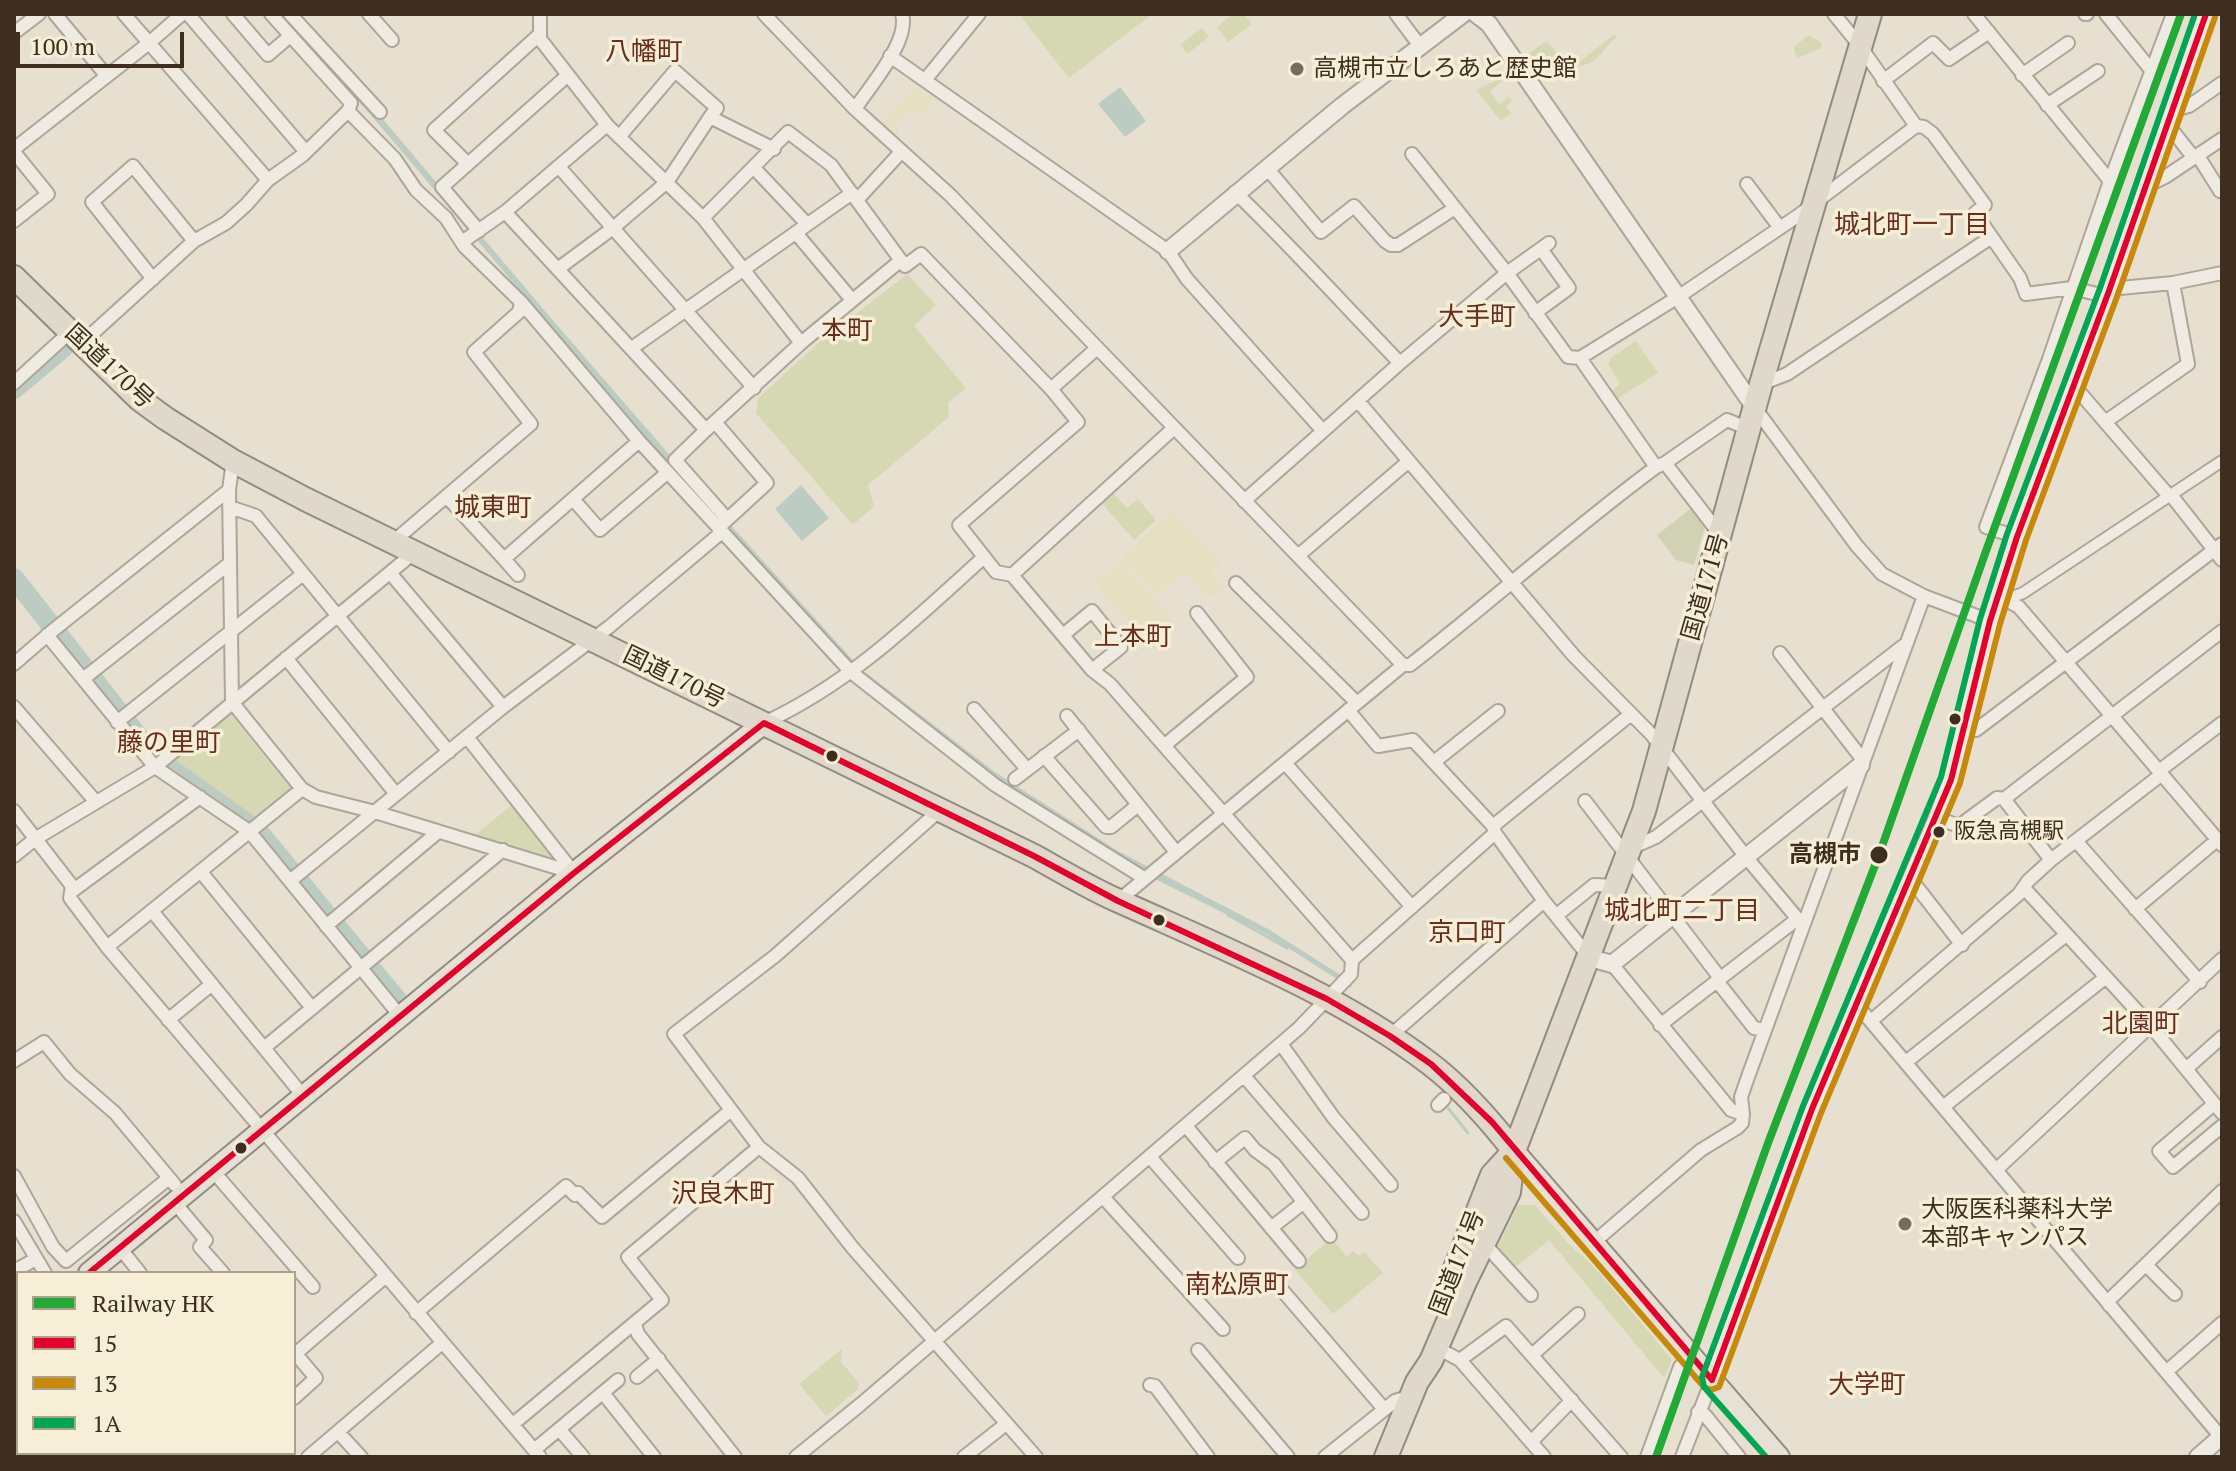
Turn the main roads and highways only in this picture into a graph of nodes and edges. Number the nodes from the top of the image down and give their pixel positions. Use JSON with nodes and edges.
{"nodes":[{"id":1,"x":1870,"y":14,"type":"edge"},
{"id":2,"x":14,"y":277,"type":"edge"},
{"id":3,"x":764,"y":723,"type":"junction"},
{"id":4,"x":1514,"y":1151,"type":"junction"},
{"id":5,"x":92,"y":1271,"type":"edge"},
{"id":6,"x":1414,"y":1389,"type":"junction"},
{"id":7,"x":1386,"y":1457,"type":"edge"},
{"id":8,"x":1779,"y":1457,"type":"edge"}],
"edges":[{"from":1,"to":4,"type":"highway","name":"国道171号"},
{"from":2,"to":3,"type":"highway","name":"国道170号"},
{"from":3,"to":4,"type":"highway","name":"国道170号"},
{"from":3,"to":5,"type":"main road"},
{"from":4,"to":6,"type":"highway","name":"国道171号"},
{"from":4,"to":6,"type":"highway","name":"国道171号"},
{"from":4,"to":8,"type":"main road"},
{"from":6,"to":7,"type":"highway","name":"国道171号"}]}
